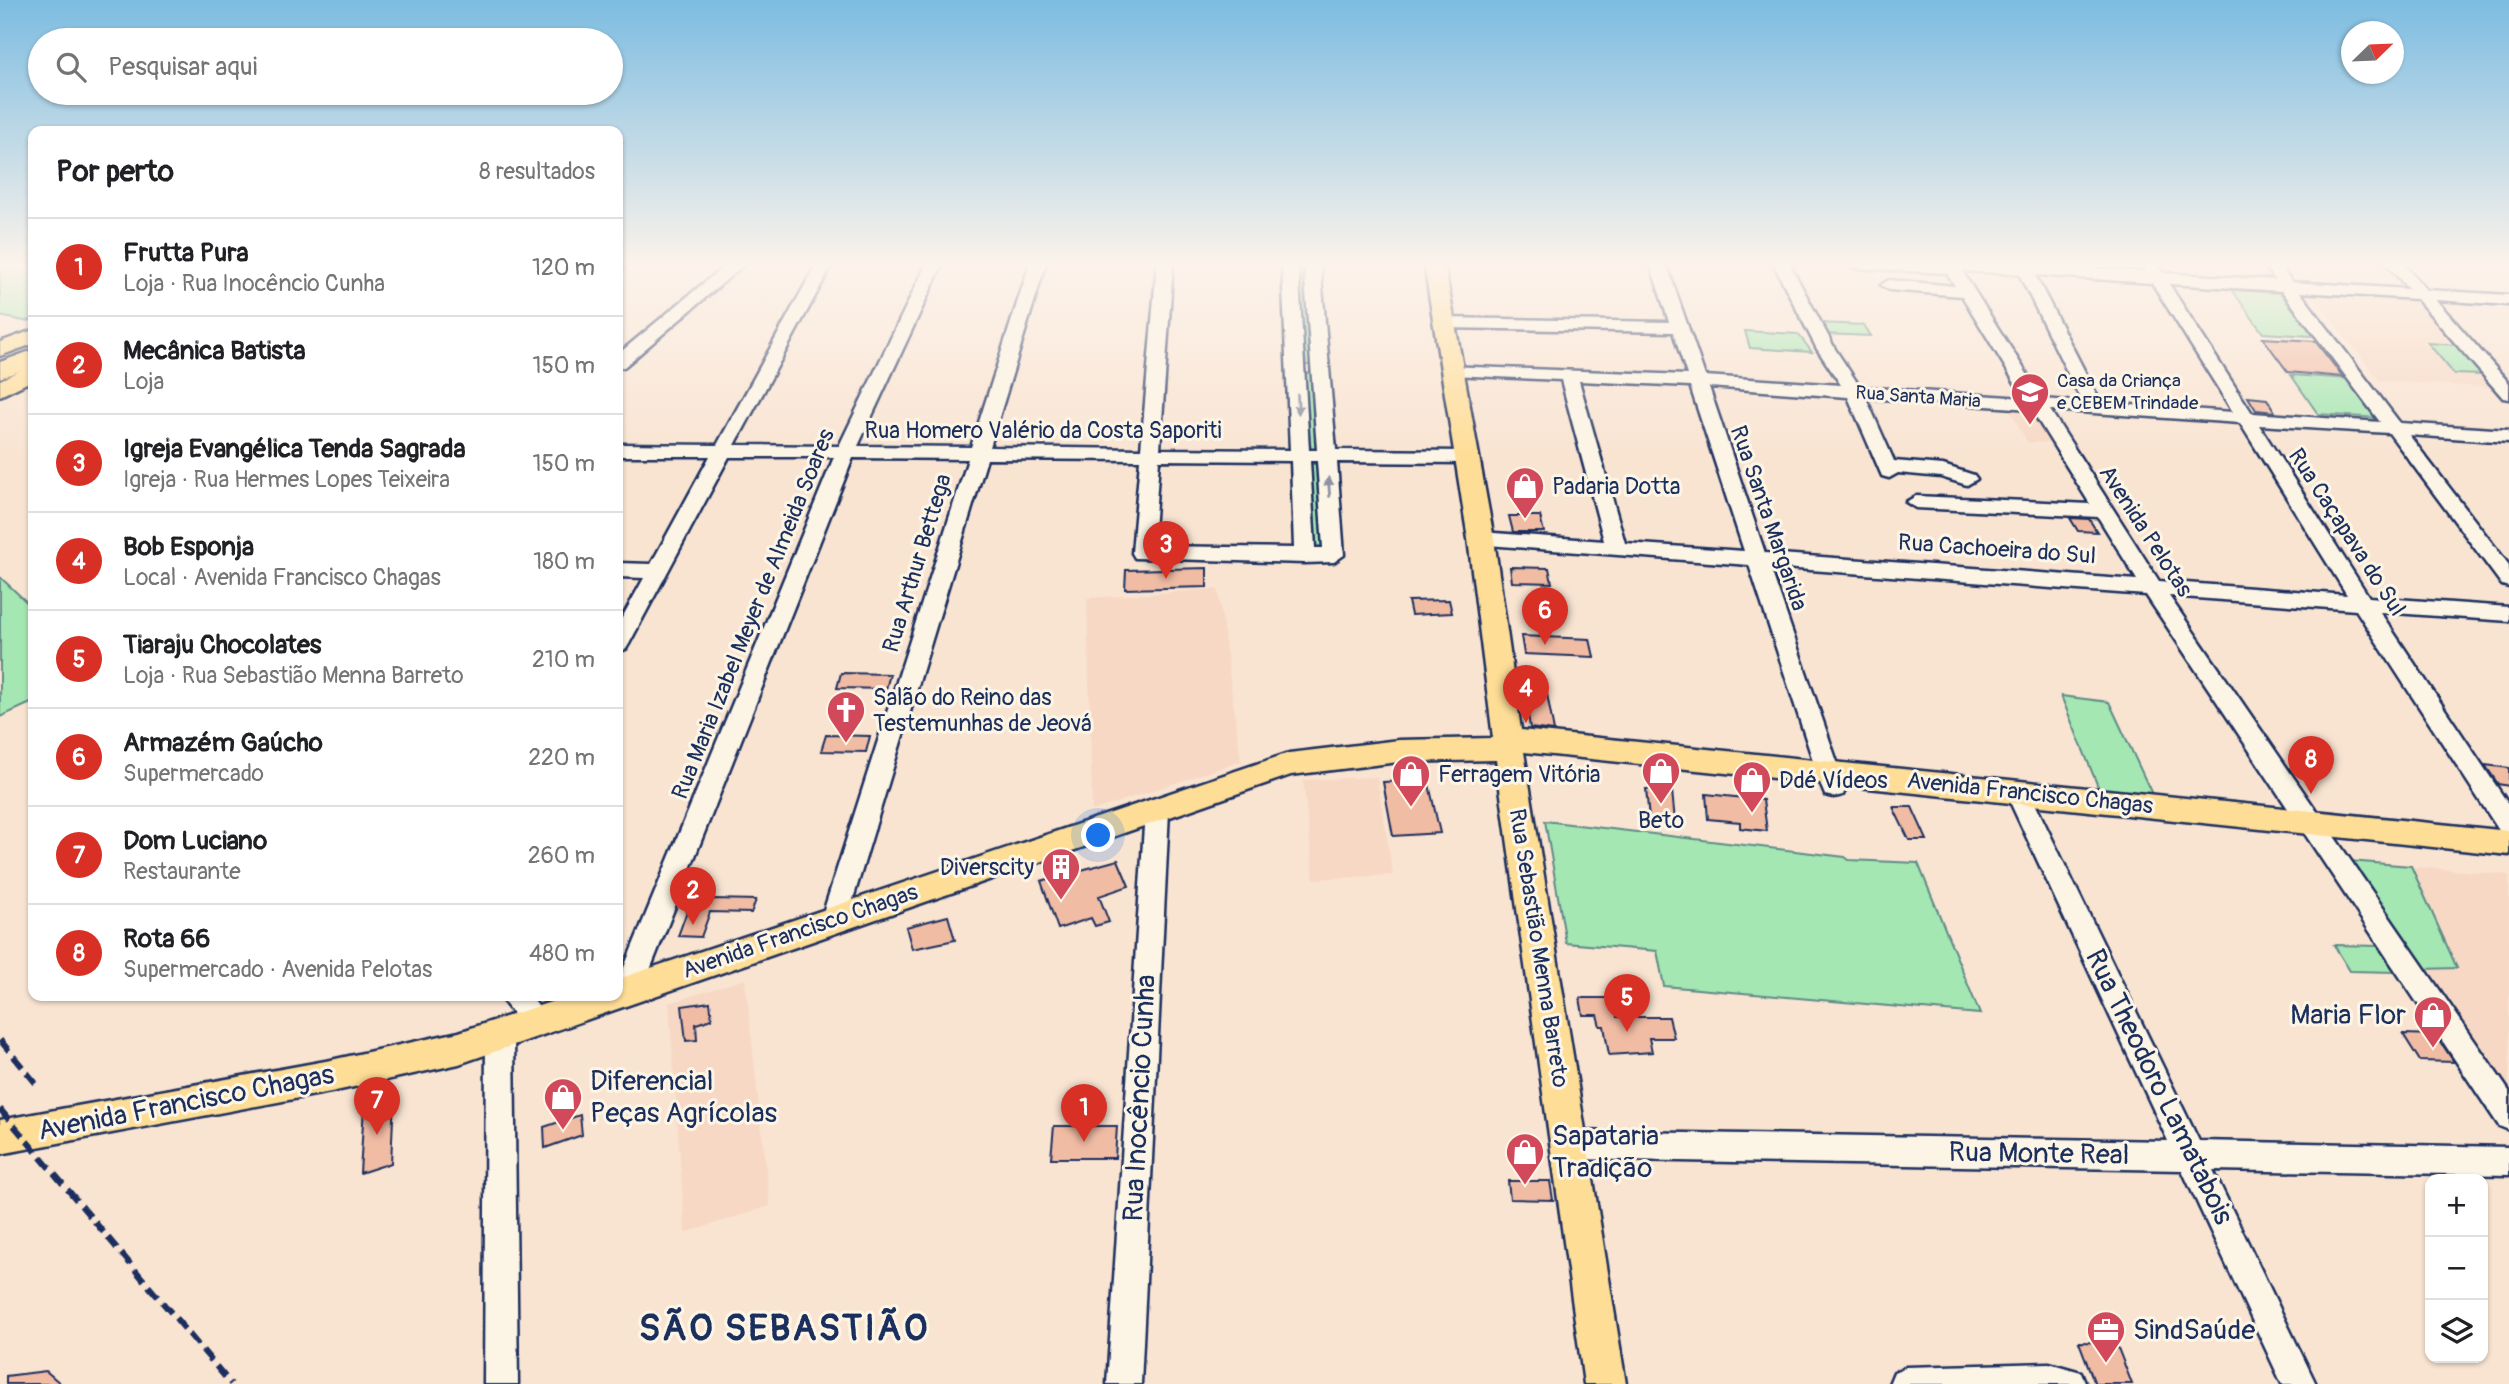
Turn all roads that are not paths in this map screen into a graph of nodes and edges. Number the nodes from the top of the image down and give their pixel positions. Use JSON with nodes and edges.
{"nodes":[{"id":1,"x":1680,"y":327,"type":"edge"},
{"id":2,"x":660,"y":328,"type":"edge"},
{"id":3,"x":789,"y":328,"type":"edge"},
{"id":4,"x":905,"y":328,"type":"edge"},
{"id":5,"x":1018,"y":328,"type":"edge"},
{"id":6,"x":1160,"y":328,"type":"edge"},
{"id":7,"x":1294,"y":328,"type":"edge"},
{"id":8,"x":1317,"y":328,"type":"edge"},
{"id":9,"x":1445,"y":328,"type":"edge"},
{"id":10,"x":1815,"y":328,"type":"edge"},
{"id":11,"x":1990,"y":328,"type":"edge"},
{"id":12,"x":2054,"y":328,"type":"edge"},
{"id":13,"x":2188,"y":328,"type":"edge"},
{"id":14,"x":2318,"y":328,"type":"edge"},
{"id":15,"x":2452,"y":328,"type":"edge"},
{"id":16,"x":28,"y":338,"type":"edge"},
{"id":17,"x":0,"y":350,"type":"edge"},
{"id":18,"x":28,"y":359,"type":"edge"},
{"id":19,"x":623,"y":359,"type":"edge"},
{"id":20,"x":1296,"y":369,"type":"junction"},
{"id":21,"x":1320,"y":369,"type":"junction"},
{"id":22,"x":1452,"y":370,"type":"junction"},
{"id":23,"x":0,"y":371,"type":"edge"},
{"id":24,"x":28,"y":374,"type":"edge"},
{"id":25,"x":1569,"y":376,"type":"junction"},
{"id":26,"x":1697,"y":381,"type":"junction"},
{"id":27,"x":0,"y":388,"type":"edge"},
{"id":28,"x":1854,"y":393,"type":"junction"},
{"id":29,"x":2509,"y":394,"type":"edge"},
{"id":30,"x":2038,"y":404,"type":"junction"},
{"id":31,"x":2094,"y":407,"type":"junction"},
{"id":32,"x":2245,"y":418,"type":"junction"},
{"id":33,"x":2393,"y":428,"type":"junction"},
{"id":34,"x":2509,"y":436,"type":"edge"},
{"id":35,"x":623,"y":450,"type":"edge"},
{"id":36,"x":721,"y":452,"type":"junction"},
{"id":37,"x":845,"y":454,"type":"junction"},
{"id":38,"x":978,"y":455,"type":"junction"},
{"id":39,"x":1149,"y":455,"type":"junction"},
{"id":40,"x":1301,"y":455,"type":"junction"},
{"id":41,"x":1326,"y":455,"type":"junction"},
{"id":42,"x":1467,"y":457,"type":"junction"},
{"id":43,"x":1967,"y":479,"type":"dead end"},
{"id":44,"x":1916,"y":502,"type":"dead end"},
{"id":45,"x":2102,"y":511,"type":"junction"},
{"id":46,"x":1482,"y":539,"type":"junction"},
{"id":47,"x":1616,"y":548,"type":"junction"},
{"id":48,"x":1305,"y":556,"type":"junction"},
{"id":49,"x":1757,"y":557,"type":"junction"},
{"id":50,"x":623,"y":570,"type":"edge"},
{"id":51,"x":656,"y":571,"type":"junction"},
{"id":52,"x":2509,"y":580,"type":"edge"},
{"id":53,"x":2151,"y":586,"type":"junction"},
{"id":54,"x":2362,"y":602,"type":"junction"},
{"id":55,"x":2509,"y":614,"type":"edge"},
{"id":56,"x":623,"y":634,"type":"edge"},
{"id":57,"x":1509,"y":749,"type":"junction"},
{"id":58,"x":1831,"y":780,"type":"junction"},
{"id":59,"x":2021,"y":800,"type":"junction"},
{"id":60,"x":1157,"y":811,"type":"junction"},
{"id":61,"x":2509,"y":825,"type":"edge"},
{"id":62,"x":2315,"y":830,"type":"junction"},
{"id":63,"x":2509,"y":843,"type":"edge"},
{"id":64,"x":2509,"y":862,"type":"edge"},
{"id":65,"x":834,"y":919,"type":"junction"},
{"id":66,"x":623,"y":983,"type":"edge"},
{"id":67,"x":623,"y":992,"type":"edge"},
{"id":68,"x":518,"y":1001,"type":"edge"},
{"id":69,"x":597,"y":1001,"type":"edge"},
{"id":70,"x":538,"y":1023,"type":"junction"},
{"id":71,"x":500,"y":1037,"type":"junction"},
{"id":72,"x":2509,"y":1116,"type":"edge"},
{"id":73,"x":0,"y":1137,"type":"edge"},
{"id":74,"x":1570,"y":1145,"type":"junction"},
{"id":75,"x":2193,"y":1157,"type":"junction"},
{"id":76,"x":2509,"y":1161,"type":"edge"},
{"id":77,"x":501,"y":1384,"type":"edge"},
{"id":78,"x":1124,"y":1384,"type":"edge"},
{"id":79,"x":1605,"y":1384,"type":"edge"},
{"id":80,"x":1906,"y":1384,"type":"edge"},
{"id":81,"x":2068,"y":1384,"type":"edge"},
{"id":82,"x":2299,"y":1384,"type":"edge"}],
"edges":[{"from":1,"to":26,"type":"street","name":"Rua Santa Margarida"},
{"from":2,"to":19,"type":"street"},
{"from":3,"to":36,"type":"street"},
{"from":4,"to":37,"type":"street","name":"Rua Maria Izabel Meyer de Almeida Soares"},
{"from":5,"to":38,"type":"street","name":"Rua Arthur Bettega"},
{"from":6,"to":39,"type":"street"},
{"from":7,"to":20,"type":"street"},
{"from":8,"to":21,"type":"street"},
{"from":9,"to":22,"type":"main road","name":"Rua Sebastião Menna Barreto"},
{"from":10,"to":28,"type":"street"},
{"from":11,"to":30,"type":"street","name":"Avenida Pelotas"},
{"from":12,"to":31,"type":"street"},
{"from":13,"to":32,"type":"street","name":"Rua Caçapava do Sul"},
{"from":14,"to":33,"type":"street"},
{"from":15,"to":29,"type":"street"},
{"from":16,"to":17,"type":"main road"},
{"from":18,"to":23,"type":"highway"},
{"from":20,"to":21,"type":"street"},
{"from":20,"to":40,"type":"street","one_way":true},
{"from":21,"to":41,"type":"street"},
{"from":22,"to":25,"type":"street","name":"Rua Santa Maria"},
{"from":22,"to":42,"type":"main road","name":"Rua Sebastião Menna Barreto"},
{"from":24,"to":27,"type":"main road"},
{"from":25,"to":26,"type":"street","name":"Rua Santa Maria"},
{"from":25,"to":47,"type":"street"},
{"from":26,"to":28,"type":"street","name":"Rua Santa Maria"},
{"from":26,"to":49,"type":"street","name":"Rua Santa Margarida"},
{"from":28,"to":30,"type":"street","name":"Rua Santa Maria"},
{"from":28,"to":43,"type":"street"},
{"from":30,"to":31,"type":"street","name":"Rua Santa Maria"},
{"from":30,"to":45,"type":"street","name":"Avenida Pelotas"},
{"from":31,"to":32,"type":"street","name":"Rua Santa Maria"},
{"from":32,"to":33,"type":"street","name":"Rua Santa Maria"},
{"from":32,"to":54,"type":"street","name":"Rua Caçapava do Sul"},
{"from":33,"to":34,"type":"street","name":"Rua Santa Maria"},
{"from":33,"to":52,"type":"street"},
{"from":35,"to":36,"type":"street","name":"Rua Homero Valério da Costa Saporiti"},
{"from":36,"to":37,"type":"street","name":"Rua Homero Valério da Costa Saporiti"},
{"from":36,"to":51,"type":"street"},
{"from":37,"to":38,"type":"street","name":"Rua Homero Valério da Costa Saporiti"},
{"from":37,"to":66,"type":"street","name":"Rua Maria Izabel Meyer de Almeida Soares"},
{"from":38,"to":39,"type":"street","name":"Rua Homero Valério da Costa Saporiti"},
{"from":38,"to":65,"type":"street","name":"Rua Arthur Bettega"},
{"from":39,"to":40,"type":"street","name":"Rua Homero Valério da Costa Saporiti"},
{"from":39,"to":48,"type":"street"},
{"from":40,"to":41,"type":"street","name":"Rua Homero Valério da Costa Saporiti"},
{"from":40,"to":48,"type":"street"},
{"from":41,"to":42,"type":"street","name":"Rua Homero Valério da Costa Saporiti"},
{"from":48,"to":41,"type":"street","one_way":true},
{"from":42,"to":46,"type":"main road","name":"Rua Sebastião Menna Barreto"},
{"from":44,"to":45,"type":"street"},
{"from":45,"to":53,"type":"street","name":"Avenida Pelotas"},
{"from":46,"to":47,"type":"street","name":"Rua Cachoeira do Sul"},
{"from":46,"to":57,"type":"main road","name":"Rua Sebastião Menna Barreto"},
{"from":47,"to":49,"type":"street","name":"Rua Cachoeira do Sul"},
{"from":49,"to":53,"type":"street","name":"Rua Cachoeira do Sul"},
{"from":49,"to":58,"type":"street","name":"Rua Santa Margarida"},
{"from":50,"to":51,"type":"street"},
{"from":51,"to":56,"type":"street"},
{"from":53,"to":54,"type":"street","name":"Rua Cachoeira do Sul"},
{"from":53,"to":62,"type":"street","name":"Avenida Pelotas"},
{"from":54,"to":55,"type":"street","name":"Rua Cachoeira do Sul"},
{"from":54,"to":61,"type":"street","name":"Rua Caçapava do Sul"},
{"from":57,"to":58,"type":"main road","name":"Avenida Francisco Chagas"},
{"from":57,"to":60,"type":"main road","name":"Avenida Francisco Chagas"},
{"from":57,"to":74,"type":"main road","name":"Rua Sebastião Menna Barreto"},
{"from":58,"to":59,"type":"main road","name":"Avenida Francisco Chagas"},
{"from":59,"to":62,"type":"main road","name":"Avenida Francisco Chagas"},
{"from":59,"to":75,"type":"street","name":"Rua Theodoro Lamatabois"},
{"from":60,"to":65,"type":"main road","name":"Avenida Francisco Chagas"},
{"from":60,"to":78,"type":"street","name":"Rua Inocêncio Cunha"},
{"from":62,"to":63,"type":"main road","name":"Avenida Francisco Chagas"},
{"from":62,"to":64,"type":"main road","name":"Avenida Francisco Chagas"},
{"from":62,"to":72,"type":"street","name":"Avenida Pelotas"},
{"from":65,"to":67,"type":"main road","name":"Avenida Francisco Chagas"},
{"from":68,"to":70,"type":"street"},
{"from":69,"to":70,"type":"main road","name":"Avenida Francisco Chagas"},
{"from":70,"to":71,"type":"main road","name":"Avenida Francisco Chagas"},
{"from":71,"to":73,"type":"main road","name":"Avenida Francisco Chagas"},
{"from":71,"to":77,"type":"street"},
{"from":74,"to":75,"type":"street","name":"Rua Monte Real"},
{"from":74,"to":79,"type":"main road","name":"Rua Sebastião Menna Barreto"},
{"from":75,"to":76,"type":"street","name":"Rua Monte Real"},
{"from":75,"to":82,"type":"street","name":"Rua Theodoro Lamatabois"},
{"from":80,"to":81,"type":"street"}]}
